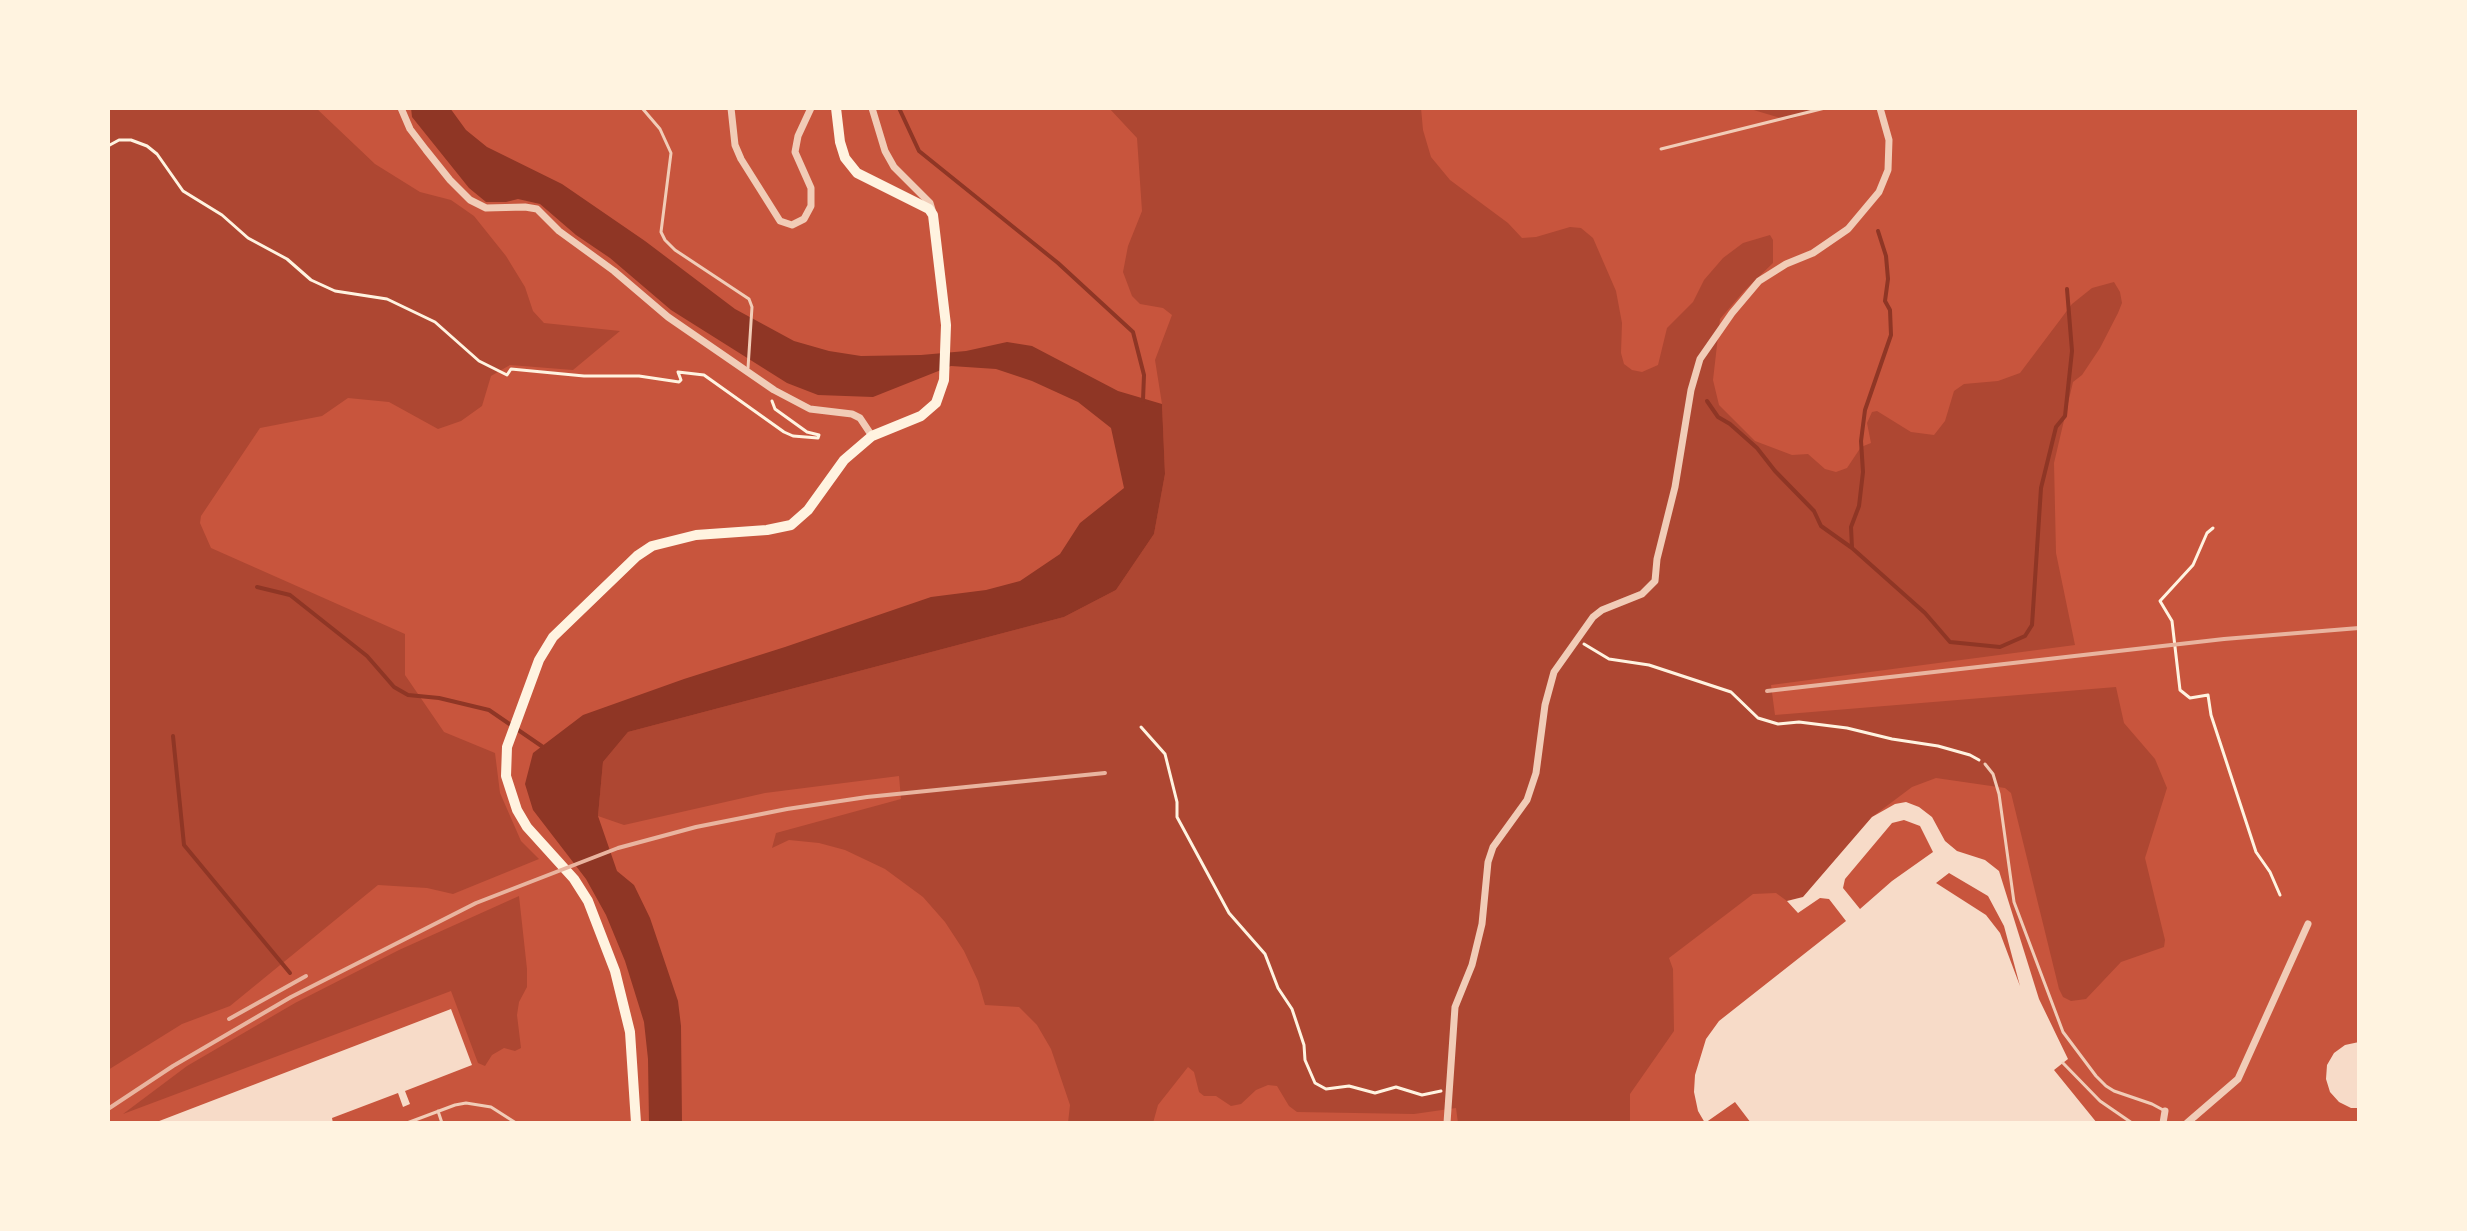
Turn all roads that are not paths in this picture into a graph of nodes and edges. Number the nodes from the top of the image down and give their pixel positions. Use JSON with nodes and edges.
{"nodes":[{"id":1,"x":642,"y":108,"type":"edge"},
{"id":2,"x":731,"y":108,"type":"edge"},
{"id":3,"x":811,"y":108,"type":"edge"},
{"id":4,"x":836,"y":108,"type":"edge"},
{"id":5,"x":872,"y":108,"type":"edge"},
{"id":6,"x":1825,"y":108,"type":"edge"},
{"id":7,"x":1880,"y":108,"type":"edge"},
{"id":8,"x":401,"y":110,"type":"edge"},
{"id":9,"x":1661,"y":149,"type":"dead end"},
{"id":10,"x":933,"y":215,"type":"junction"},
{"id":11,"x":748,"y":367,"type":"junction"},
{"id":12,"x":872,"y":436,"type":"junction"},
{"id":13,"x":1985,"y":764,"type":"road end"},
{"id":14,"x":2308,"y":924,"type":"dead end"},
{"id":15,"x":2063,"y":1063,"type":"dead end"},
{"id":16,"x":438,"y":1111,"type":"junction"},
{"id":17,"x":2165,"y":1111,"type":"joint"},
{"id":18,"x":407,"y":1123,"type":"edge"},
{"id":19,"x":442,"y":1123,"type":"edge"},
{"id":20,"x":516,"y":1123,"type":"edge"},
{"id":21,"x":636,"y":1123,"type":"edge"},
{"id":22,"x":1447,"y":1123,"type":"edge"},
{"id":23,"x":2132,"y":1123,"type":"edge"},
{"id":24,"x":2163,"y":1123,"type":"edge"},
{"id":25,"x":2187,"y":1123,"type":"edge"}],
"edges":[{"from":1,"to":11,"type":"lane"},
{"from":2,"to":3,"type":"street"},
{"from":4,"to":10,"type":"main road"},
{"from":5,"to":10,"type":"street"},
{"from":6,"to":9,"type":"lane"},
{"from":7,"to":22,"type":"street"},
{"from":8,"to":11,"type":"street"},
{"from":10,"to":12,"type":"main road"},
{"from":11,"to":12,"type":"street"},
{"from":12,"to":21,"type":"main road"},
{"from":13,"to":17,"type":"lane"},
{"from":14,"to":25,"type":"street"},
{"from":15,"to":23,"type":"lane"},
{"from":16,"to":18,"type":"lane"},
{"from":16,"to":19,"type":"lane"},
{"from":16,"to":20,"type":"lane"},
{"from":17,"to":24,"type":"street"}]}
